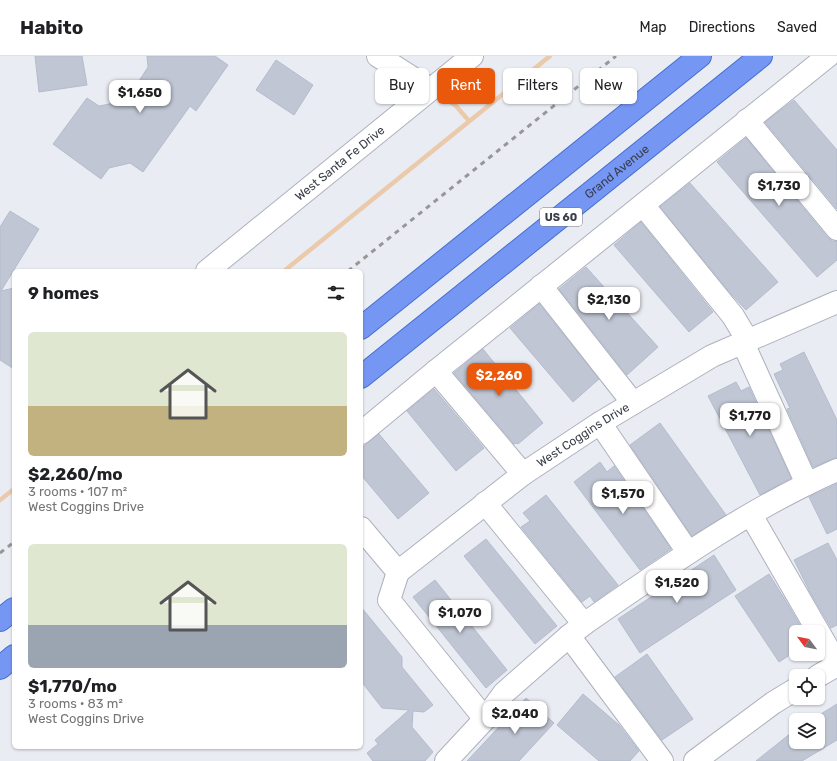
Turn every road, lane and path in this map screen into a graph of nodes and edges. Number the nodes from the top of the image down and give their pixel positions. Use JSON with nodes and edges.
{"nodes":[{"id":1,"x":378,"y":56,"type":"edge"},
{"id":2,"x":472,"y":56,"type":"edge"},
{"id":3,"x":700,"y":56,"type":"edge"},
{"id":4,"x":761,"y":56,"type":"edge"},
{"id":5,"x":828,"y":56,"type":"edge"},
{"id":6,"x":430,"y":89,"type":"junction"},
{"id":7,"x":747,"y":120,"type":"junction"},
{"id":8,"x":643,"y":205,"type":"junction"},
{"id":9,"x":837,"y":229,"type":"edge"},
{"id":10,"x":209,"y":269,"type":"edge"},
{"id":11,"x":540,"y":286,"type":"junction"},
{"id":12,"x":837,"y":302,"type":"edge"},
{"id":13,"x":363,"y":326,"type":"edge"},
{"id":14,"x":745,"y":342,"type":"junction"},
{"id":15,"x":436,"y":371,"type":"junction"},
{"id":16,"x":363,"y":375,"type":"edge"},
{"id":17,"x":634,"y":403,"type":"junction"},
{"id":18,"x":600,"y":423,"type":"junction"},
{"id":19,"x":363,"y":431,"type":"edge"},
{"id":20,"x":837,"y":470,"type":"edge"},
{"id":21,"x":523,"y":474,"type":"junction"},
{"id":22,"x":807,"y":484,"type":"junction"},
{"id":23,"x":485,"y":503,"type":"junction"},
{"id":24,"x":751,"y":515,"type":"junction"},
{"id":25,"x":363,"y":530,"type":"edge"},
{"id":26,"x":688,"y":552,"type":"junction"},
{"id":27,"x":398,"y":572,"type":"junction"},
{"id":28,"x":12,"y":611,"type":"edge"},
{"id":29,"x":0,"y":620,"type":"edge"},
{"id":30,"x":576,"y":630,"type":"junction"},
{"id":31,"x":12,"y":658,"type":"edge"},
{"id":32,"x":837,"y":664,"type":"edge"},
{"id":33,"x":0,"y":668,"type":"edge"},
{"id":34,"x":825,"y":672,"type":"edge"},
{"id":35,"x":789,"y":693,"type":"edge"},
{"id":36,"x":485,"y":719,"type":"junction"},
{"id":37,"x":446,"y":761,"type":"edge"},
{"id":38,"x":662,"y":761,"type":"edge"},
{"id":39,"x":695,"y":761,"type":"edge"}],
"edges":[{"from":1,"to":6,"type":"street"},
{"from":2,"to":6,"type":"street","name":"West Santa Fe Drive"},
{"from":3,"to":13,"type":"highway"},
{"from":4,"to":16,"type":"highway","name":"Grand Avenue","number":"US 60"},
{"from":5,"to":7,"type":"street"},
{"from":6,"to":10,"type":"street","name":"West Santa Fe Drive"},
{"from":7,"to":8,"type":"street"},
{"from":7,"to":9,"type":"street"},
{"from":8,"to":11,"type":"street"},
{"from":8,"to":14,"type":"street"},
{"from":11,"to":15,"type":"street"},
{"from":11,"to":17,"type":"street"},
{"from":12,"to":14,"type":"street","name":"West Coggins Drive"},
{"from":14,"to":17,"type":"street","name":"West Coggins Drive"},
{"from":14,"to":22,"type":"street"},
{"from":15,"to":19,"type":"street"},
{"from":15,"to":21,"type":"street"},
{"from":17,"to":18,"type":"street","name":"West Coggins Drive"},
{"from":18,"to":21,"type":"street","name":"West Coggins Drive"},
{"from":18,"to":26,"type":"street"},
{"from":20,"to":22,"type":"street"},
{"from":21,"to":23,"type":"street","name":"West Coggins Drive"},
{"from":22,"to":24,"type":"street"},
{"from":23,"to":27,"type":"street","name":"West Coggins Drive"},
{"from":23,"to":30,"type":"street"},
{"from":24,"to":26,"type":"street"},
{"from":24,"to":32,"type":"street"},
{"from":25,"to":27,"type":"street"},
{"from":26,"to":30,"type":"street"},
{"from":27,"to":36,"type":"street"},
{"from":28,"to":29,"type":"highway"},
{"from":30,"to":36,"type":"street"},
{"from":30,"to":38,"type":"street"},
{"from":31,"to":33,"type":"highway"},
{"from":32,"to":34,"type":"street"},
{"from":35,"to":39,"type":"street"},
{"from":36,"to":37,"type":"street"}]}
